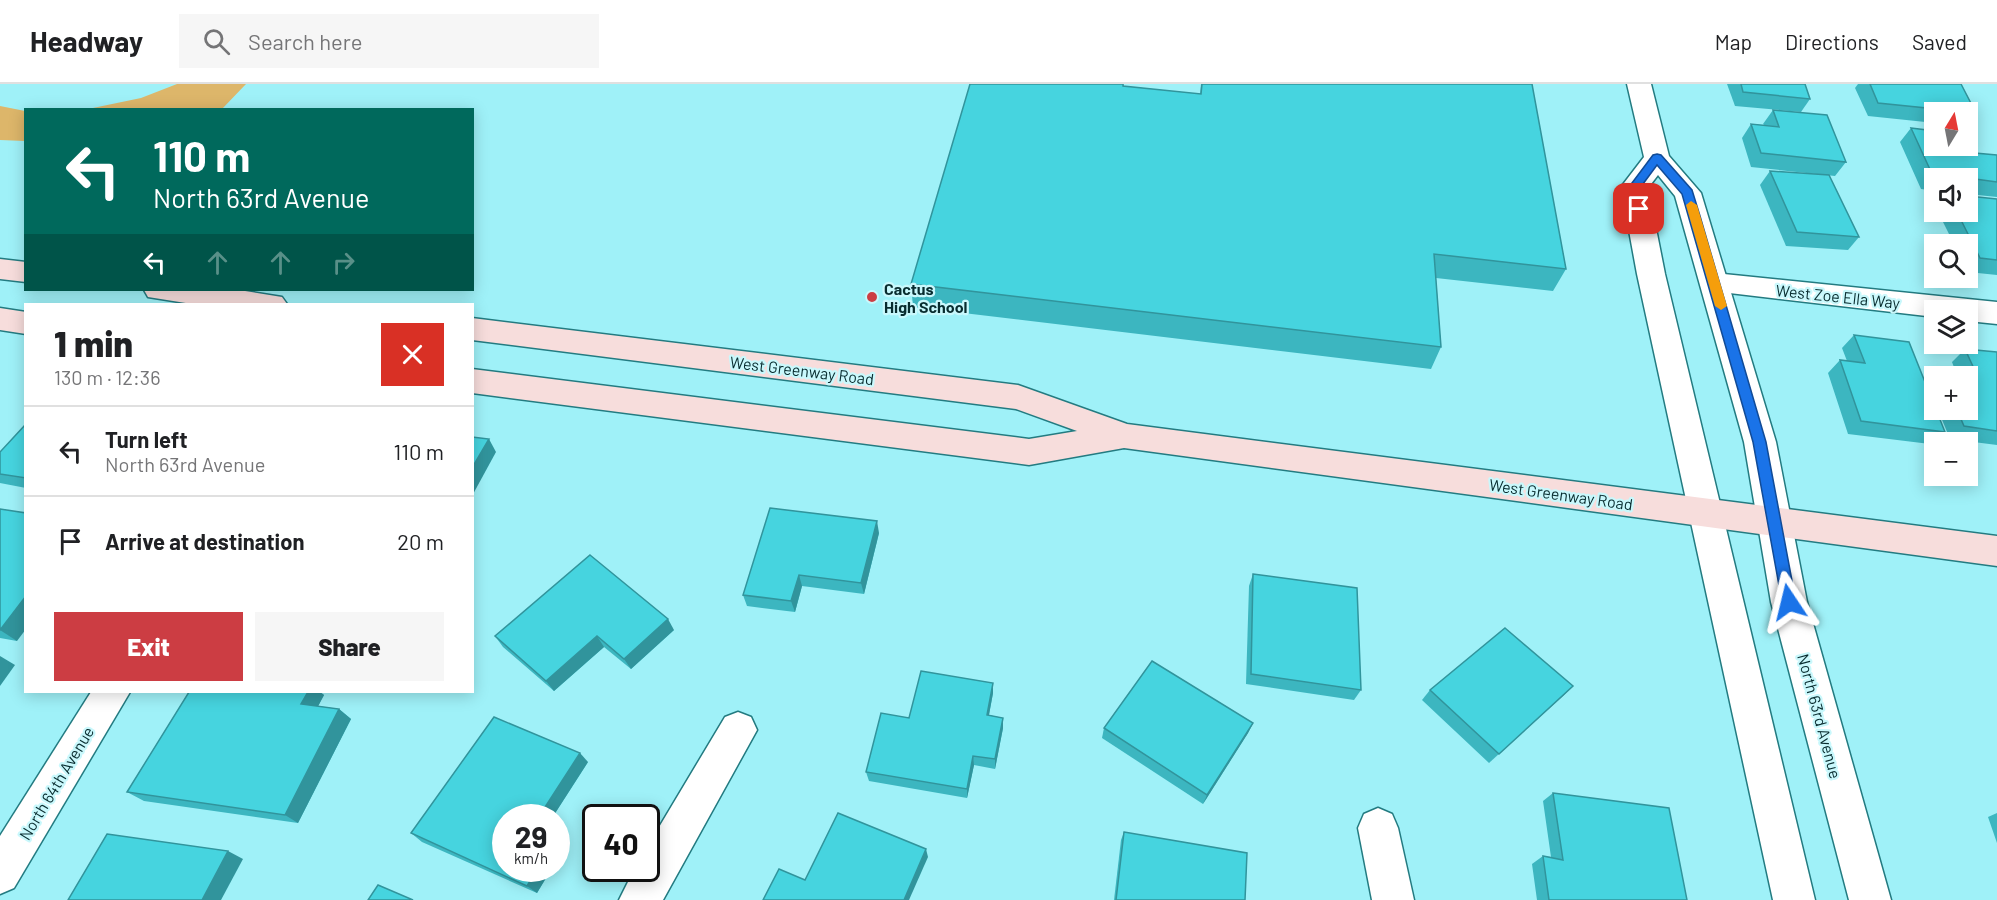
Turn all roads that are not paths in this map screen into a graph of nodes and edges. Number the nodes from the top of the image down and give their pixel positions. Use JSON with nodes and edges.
{"nodes":[{"id":1,"x":1639,"y":84,"type":"edge"},
{"id":2,"x":1657,"y":158,"type":"junction"},
{"id":3,"x":0,"y":269,"type":"edge"},
{"id":4,"x":24,"y":272,"type":"edge"},
{"id":5,"x":1714,"y":284,"type":"junction"},
{"id":6,"x":166,"y":291,"type":"edge"},
{"id":7,"x":264,"y":303,"type":"edge"},
{"id":8,"x":1997,"y":313,"type":"edge"},
{"id":9,"x":0,"y":319,"type":"edge"},
{"id":10,"x":24,"y":323,"type":"edge"},
{"id":11,"x":474,"y":329,"type":"edge"},
{"id":12,"x":474,"y":381,"type":"edge"},
{"id":13,"x":1125,"y":436,"type":"junction"},
{"id":14,"x":1706,"y":513,"type":"junction"},
{"id":15,"x":1775,"y":522,"type":"junction"},
{"id":16,"x":1997,"y":551,"type":"edge"},
{"id":17,"x":110,"y":693,"type":"edge"},
{"id":18,"x":738,"y":730,"type":"dead end"},
{"id":19,"x":1378,"y":828,"type":"dead end"},
{"id":20,"x":0,"y":874,"type":"edge"},
{"id":21,"x":640,"y":900,"type":"edge"},
{"id":22,"x":1393,"y":900,"type":"edge"},
{"id":23,"x":1794,"y":900,"type":"edge"},
{"id":24,"x":1870,"y":900,"type":"edge"}],
"edges":[{"from":1,"to":2,"type":"street","name":"North 63rd Avenue"},
{"from":2,"to":5,"type":"street","name":"North 63rd Avenue"},
{"from":2,"to":14,"type":"street"},
{"from":3,"to":4,"type":"main road"},
{"from":5,"to":8,"type":"street","name":"West Zoe Ella Way"},
{"from":5,"to":15,"type":"street","name":"North 63rd Avenue"},
{"from":6,"to":7,"type":"main road"},
{"from":9,"to":10,"type":"main road"},
{"from":11,"to":13,"type":"main road","name":"West Greenway Road"},
{"from":12,"to":13,"type":"main road","name":"West Greenway Road"},
{"from":13,"to":14,"type":"main road","name":"West Greenway Road"},
{"from":14,"to":15,"type":"main road","name":"West Greenway Road"},
{"from":14,"to":23,"type":"street"},
{"from":15,"to":16,"type":"main road","name":"West Greenway Road"},
{"from":15,"to":24,"type":"street","name":"North 63rd Avenue"},
{"from":17,"to":20,"type":"street","name":"North 64th Avenue"},
{"from":18,"to":21,"type":"street"},
{"from":19,"to":22,"type":"street"}]}
